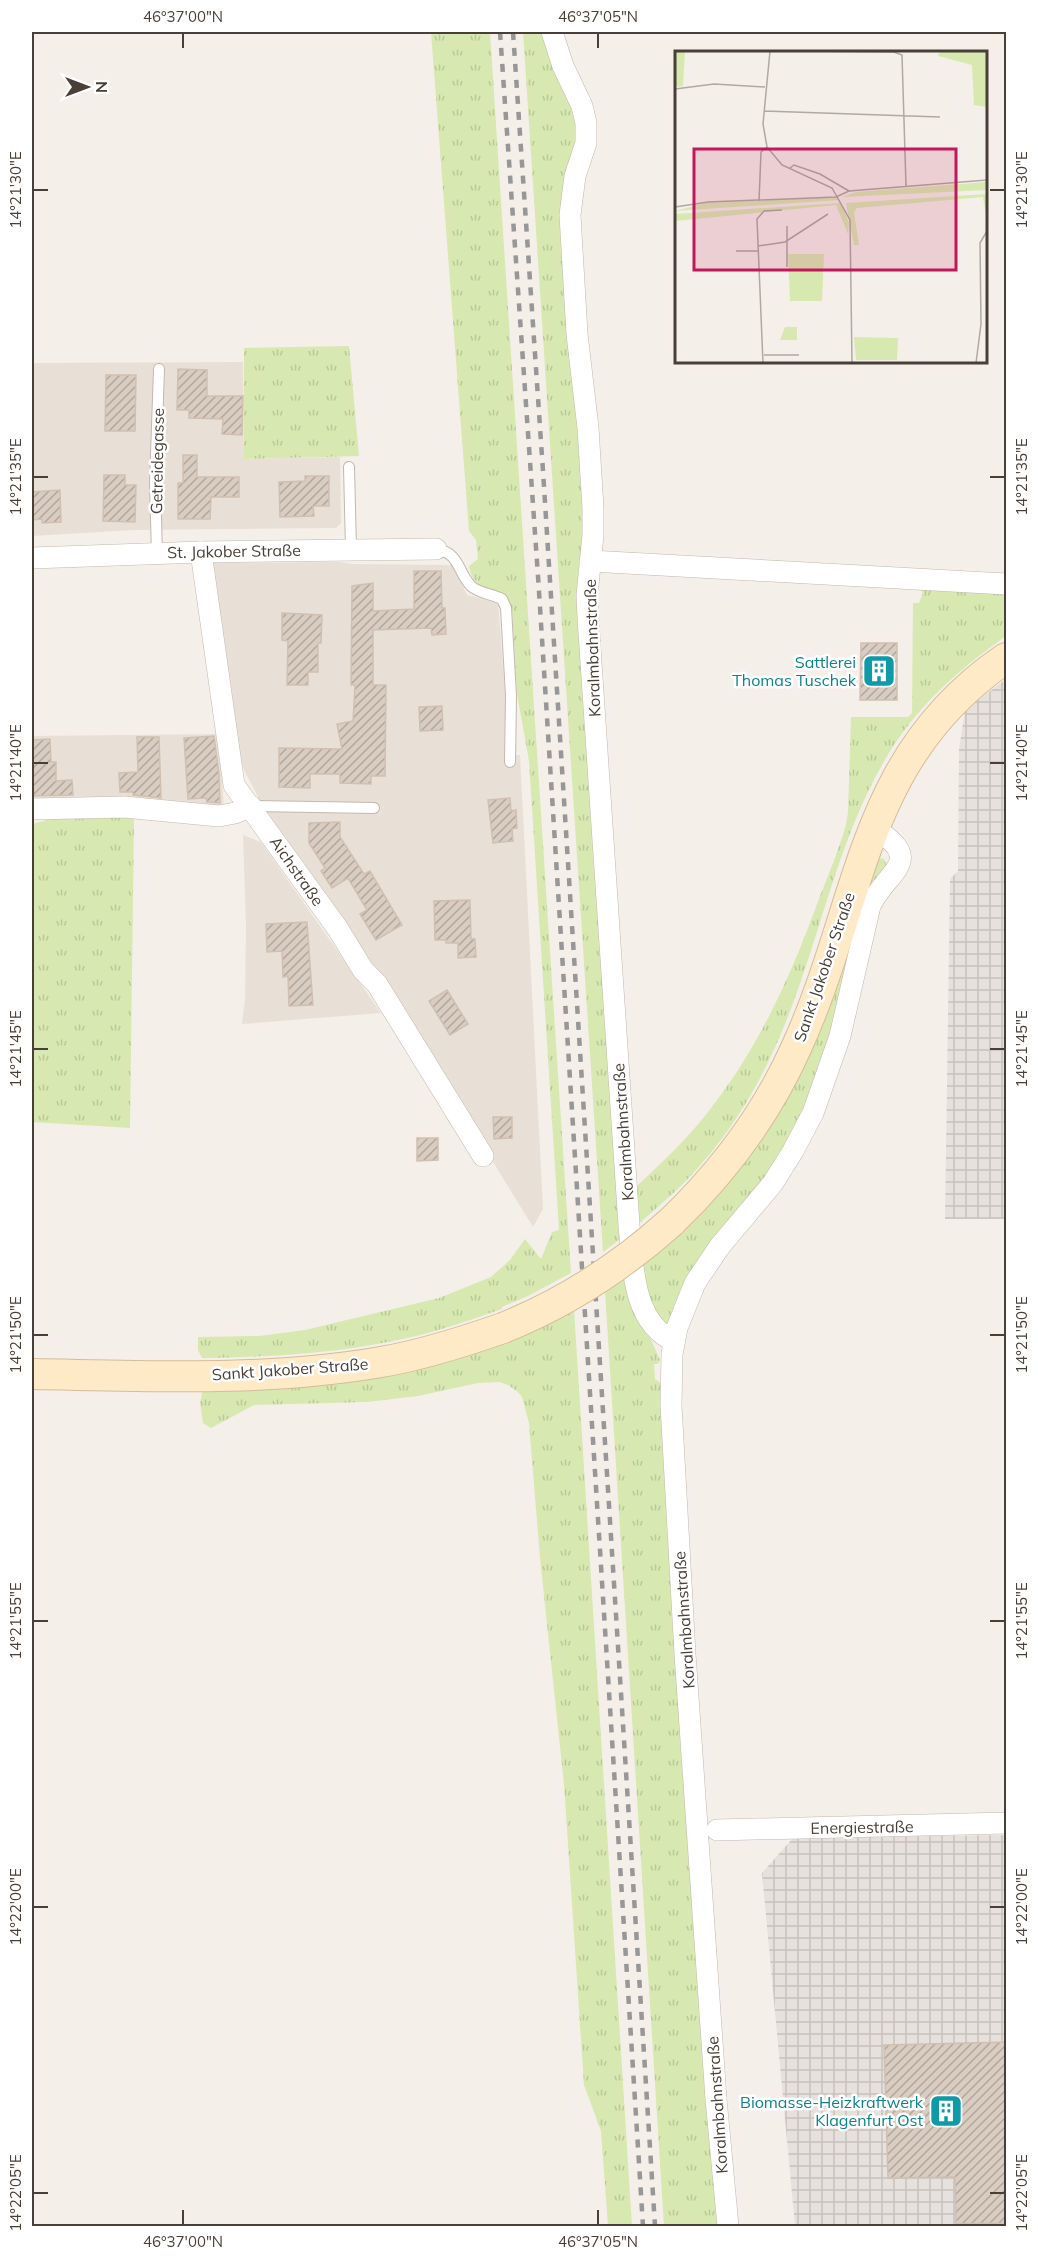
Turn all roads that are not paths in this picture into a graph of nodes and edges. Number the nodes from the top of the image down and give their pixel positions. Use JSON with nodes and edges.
{"nodes":[{"id":1,"x":552,"y":32,"type":"edge"},
{"id":2,"x":159,"y":369,"type":"dead end"},
{"id":3,"x":349,"y":467,"type":"dead end"},
{"id":4,"x":351,"y":549,"type":"junction"},
{"id":5,"x":436,"y":549,"type":"joint"},
{"id":6,"x":201,"y":552,"type":"junction"},
{"id":7,"x":158,"y":553,"type":"junction"},
{"id":8,"x":32,"y":558,"type":"edge"},
{"id":9,"x":590,"y":561,"type":"junction"},
{"id":10,"x":1006,"y":584,"type":"edge"},
{"id":11,"x":1006,"y":658,"type":"edge"},
{"id":12,"x":510,"y":762,"type":"dead end"},
{"id":13,"x":251,"y":806,"type":"junction"},
{"id":14,"x":375,"y":808,"type":"dead end"},
{"id":15,"x":32,"y":809,"type":"edge"},
{"id":16,"x":873,"y":828,"type":"junction"},
{"id":17,"x":483,"y":1156,"type":"dead end"},
{"id":18,"x":674,"y":1341,"type":"junction"},
{"id":19,"x":32,"y":1374,"type":"edge"},
{"id":20,"x":1006,"y":1824,"type":"edge"},
{"id":21,"x":717,"y":1830,"type":"dead end"},
{"id":22,"x":728,"y":2226,"type":"edge"}],
"edges":[{"from":1,"to":9,"type":"street","name":"Koralmbahnstraße"},
{"from":2,"to":7,"type":"lane","name":"Getreidegasse"},
{"from":3,"to":4,"type":"lane"},
{"from":4,"to":5,"type":"street","name":"St. Jakober Straße"},
{"from":4,"to":6,"type":"street","name":"St. Jakober Straße"},
{"from":5,"to":12,"type":"lane"},
{"from":6,"to":7,"type":"street","name":"St. Jakober Straße"},
{"from":6,"to":13,"type":"street","name":"Aichstraße"},
{"from":7,"to":8,"type":"street","name":"St. Jakober Straße"},
{"from":9,"to":10,"type":"street"},
{"from":9,"to":18,"type":"street","name":"Koralmbahnstraße"},
{"from":11,"to":16,"type":"main road","name":"Sankt Jakober Straße"},
{"from":13,"to":14,"type":"lane"},
{"from":13,"to":15,"type":"street"},
{"from":13,"to":17,"type":"street","name":"Aichstraße"},
{"from":16,"to":18,"type":"street"},
{"from":16,"to":19,"type":"main road","name":"Sankt Jakober Straße","bridge":true},
{"from":18,"to":22,"type":"street","name":"Koralmbahnstraße"},
{"from":20,"to":21,"type":"street","name":"Energiestraße"}]}
